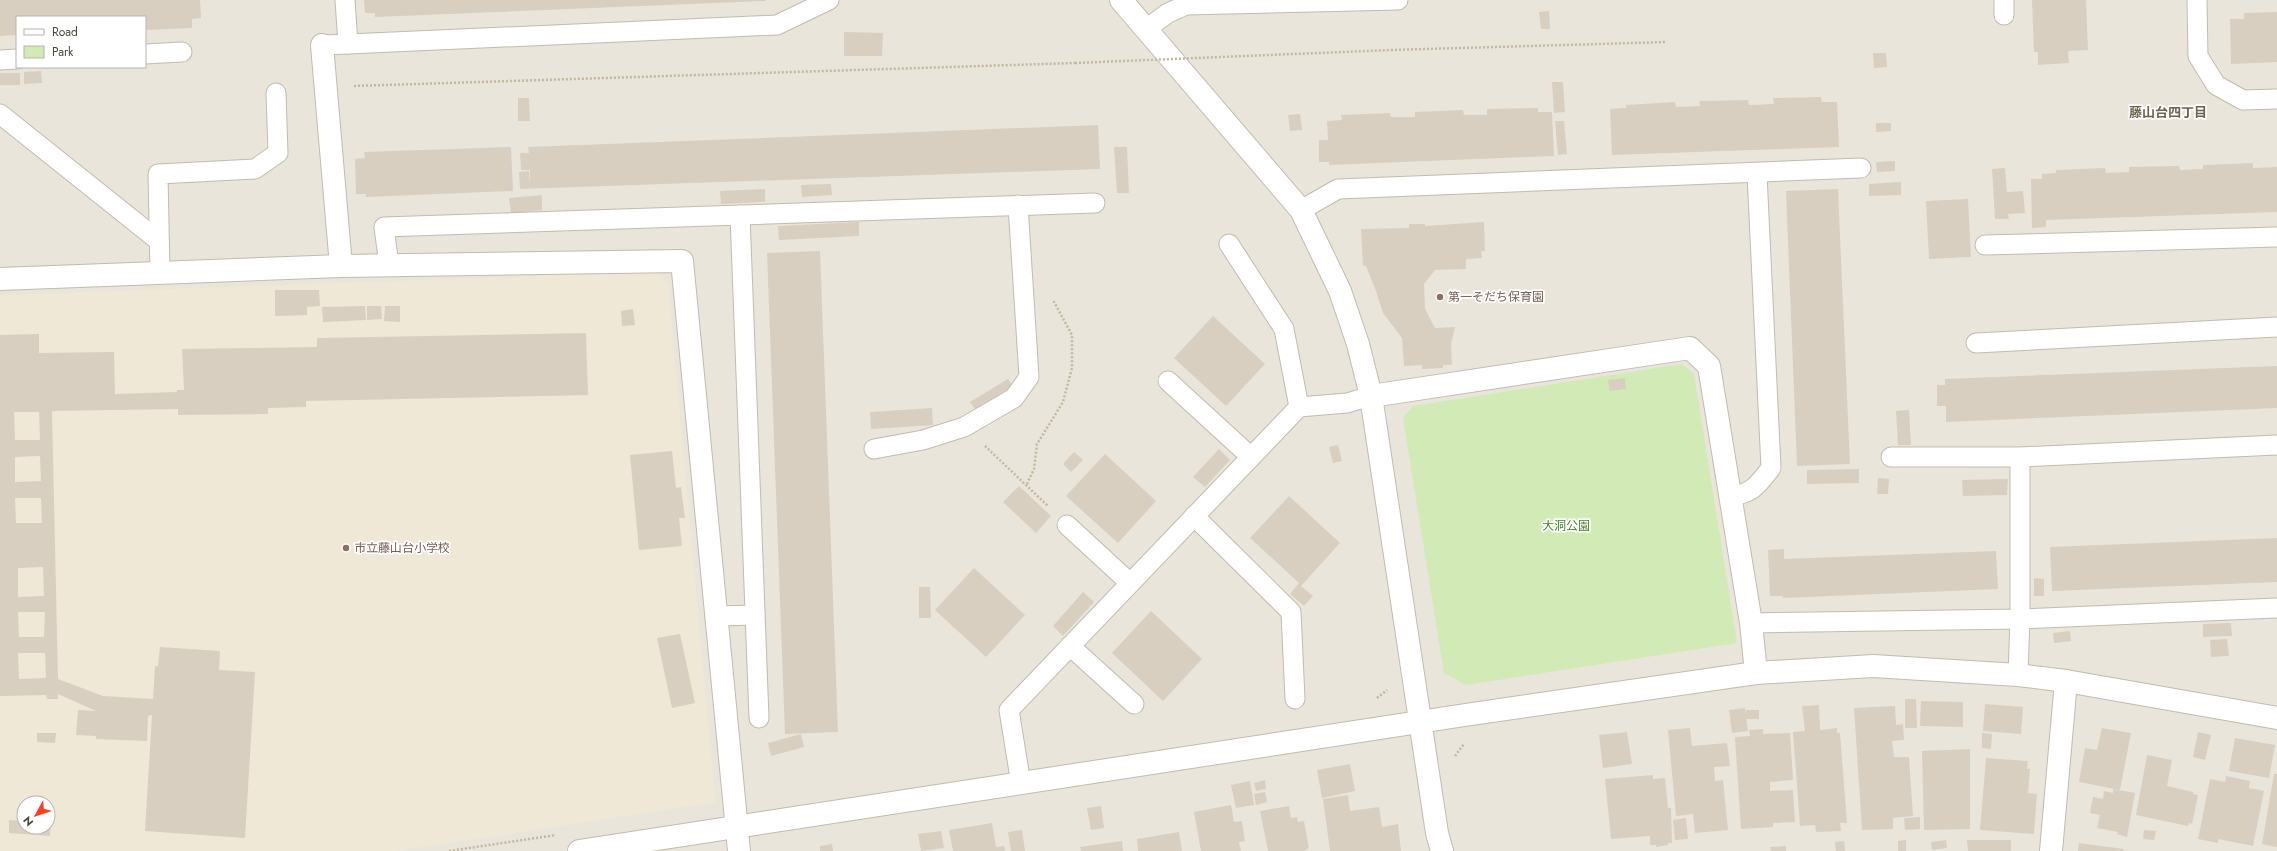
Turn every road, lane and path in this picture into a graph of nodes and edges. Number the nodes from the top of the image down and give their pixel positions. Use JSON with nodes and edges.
{"nodes":[{"id":1,"x":345,"y":0,"type":"edge"},
{"id":2,"x":828,"y":0,"type":"edge"},
{"id":3,"x":1121,"y":0,"type":"edge"},
{"id":4,"x":1398,"y":0,"type":"edge"},
{"id":5,"x":2197,"y":0,"type":"edge"},
{"id":6,"x":1145,"y":30,"type":"junction"},
{"id":7,"x":1667,"y":42,"type":"dead end"},
{"id":8,"x":348,"y":44,"type":"junction"},
{"id":9,"x":322,"y":45,"type":"joint"},
{"id":10,"x":182,"y":52,"type":"dead end"},
{"id":11,"x":146,"y":54,"type":"edge"},
{"id":12,"x":16,"y":59,"type":"edge"},
{"id":13,"x":0,"y":60,"type":"edge"},
{"id":14,"x":325,"y":86,"type":"junction"},
{"id":15,"x":276,"y":93,"type":"dead end"},
{"id":16,"x":2277,"y":98,"type":"edge"},
{"id":17,"x":0,"y":114,"type":"edge"},
{"id":18,"x":1862,"y":168,"type":"dead end"},
{"id":19,"x":1757,"y":174,"type":"junction"},
{"id":20,"x":1095,"y":203,"type":"dead end"},
{"id":21,"x":1018,"y":205,"type":"junction"},
{"id":22,"x":1300,"y":210,"type":"junction"},
{"id":23,"x":740,"y":215,"type":"junction"},
{"id":24,"x":2277,"y":237,"type":"edge"},
{"id":25,"x":159,"y":242,"type":"junction"},
{"id":26,"x":1229,"y":244,"type":"dead end"},
{"id":27,"x":1985,"y":245,"type":"dead end"},
{"id":28,"x":389,"y":265,"type":"junction"},
{"id":29,"x":341,"y":266,"type":"junction"},
{"id":30,"x":160,"y":273,"type":"junction"},
{"id":31,"x":0,"y":279,"type":"edge"},
{"id":32,"x":2277,"y":327,"type":"edge"},
{"id":33,"x":1976,"y":343,"type":"dead end"},
{"id":34,"x":1168,"y":381,"type":"dead end"},
{"id":35,"x":1371,"y":396,"type":"junction"},
{"id":36,"x":1299,"y":407,"type":"junction"},
{"id":37,"x":964,"y":427,"type":"junction"},
{"id":38,"x":2277,"y":445,"type":"edge"},
{"id":39,"x":874,"y":449,"type":"dead end"},
{"id":40,"x":1251,"y":457,"type":"junction"},
{"id":41,"x":1891,"y":457,"type":"dead end"},
{"id":42,"x":2020,"y":457,"type":"junction"},
{"id":43,"x":1729,"y":496,"type":"junction"},
{"id":44,"x":1194,"y":516,"type":"junction"},
{"id":45,"x":1067,"y":524,"type":"joint"},
{"id":46,"x":1130,"y":583,"type":"junction"},
{"id":47,"x":2277,"y":608,"type":"edge"},
{"id":48,"x":755,"y":614,"type":"junction"},
{"id":49,"x":716,"y":616,"type":"junction"},
{"id":50,"x":2020,"y":619,"type":"junction"},
{"id":51,"x":1751,"y":623,"type":"junction"},
{"id":52,"x":1070,"y":646,"type":"junction"},
{"id":53,"x":1756,"y":672,"type":"junction"},
{"id":54,"x":2018,"y":674,"type":"junction"},
{"id":55,"x":2066,"y":681,"type":"junction"},
{"id":56,"x":1295,"y":699,"type":"dead end"},
{"id":57,"x":1134,"y":704,"type":"dead end"},
{"id":58,"x":759,"y":718,"type":"dead end"},
{"id":59,"x":2277,"y":718,"type":"edge"},
{"id":60,"x":1420,"y":723,"type":"junction"},
{"id":61,"x":1466,"y":742,"type":"dead end"},
{"id":62,"x":1454,"y":758,"type":"dead end"},
{"id":63,"x":1021,"y":784,"type":"junction"},
{"id":64,"x":736,"y":827,"type":"junction"},
{"id":65,"x":579,"y":851,"type":"edge"},
{"id":66,"x":739,"y":851,"type":"edge"},
{"id":67,"x":1442,"y":851,"type":"edge"},
{"id":68,"x":2051,"y":851,"type":"edge"}],
"edges":[{"from":1,"to":8,"type":"lane"},
{"from":2,"to":8,"type":"lane"},
{"from":3,"to":6,"type":"street"},
{"from":4,"to":6,"type":"lane"},
{"from":5,"to":16,"type":"lane"},
{"from":6,"to":22,"type":"street"},
{"from":7,"to":14,"type":"path","bridge":true},
{"from":8,"to":9,"type":"lane"},
{"from":9,"to":14,"type":"street"},
{"from":10,"to":11,"type":"lane"},
{"from":12,"to":13,"type":"lane"},
{"from":14,"to":29,"type":"street"},
{"from":15,"to":25,"type":"lane"},
{"from":17,"to":25,"type":"lane"},
{"from":18,"to":19,"type":"lane"},
{"from":19,"to":22,"type":"lane"},
{"from":19,"to":43,"type":"lane"},
{"from":20,"to":21,"type":"lane"},
{"from":21,"to":23,"type":"lane"},
{"from":21,"to":37,"type":"lane"},
{"from":22,"to":35,"type":"street"},
{"from":23,"to":28,"type":"lane"},
{"from":23,"to":48,"type":"lane"},
{"from":24,"to":27,"type":"lane"},
{"from":25,"to":30,"type":"lane"},
{"from":26,"to":36,"type":"lane"},
{"from":28,"to":29,"type":"street"},
{"from":28,"to":49,"type":"street"},
{"from":29,"to":30,"type":"street"},
{"from":30,"to":31,"type":"street"},
{"from":32,"to":33,"type":"lane"},
{"from":34,"to":40,"type":"lane"},
{"from":35,"to":36,"type":"lane"},
{"from":35,"to":43,"type":"street"},
{"from":35,"to":60,"type":"street"},
{"from":36,"to":40,"type":"lane"},
{"from":37,"to":39,"type":"lane"},
{"from":37,"to":45,"type":"path"},
{"from":38,"to":42,"type":"lane"},
{"from":40,"to":44,"type":"lane"},
{"from":41,"to":42,"type":"lane"},
{"from":42,"to":50,"type":"lane"},
{"from":43,"to":51,"type":"street"},
{"from":44,"to":46,"type":"lane"},
{"from":44,"to":56,"type":"lane"},
{"from":45,"to":46,"type":"lane"},
{"from":46,"to":52,"type":"lane"},
{"from":47,"to":50,"type":"lane"},
{"from":48,"to":49,"type":"lane"},
{"from":48,"to":58,"type":"lane"},
{"from":49,"to":64,"type":"street"},
{"from":50,"to":51,"type":"lane"},
{"from":50,"to":54,"type":"lane"},
{"from":51,"to":53,"type":"street"},
{"from":52,"to":57,"type":"lane"},
{"from":52,"to":63,"type":"lane"},
{"from":53,"to":54,"type":"street"},
{"from":53,"to":60,"type":"street"},
{"from":54,"to":55,"type":"street"},
{"from":55,"to":59,"type":"street"},
{"from":55,"to":68,"type":"street"},
{"from":60,"to":63,"type":"street"},
{"from":60,"to":67,"type":"street"},
{"from":61,"to":62,"type":"path"},
{"from":63,"to":64,"type":"street"},
{"from":64,"to":65,"type":"street"},
{"from":64,"to":66,"type":"street"}]}
